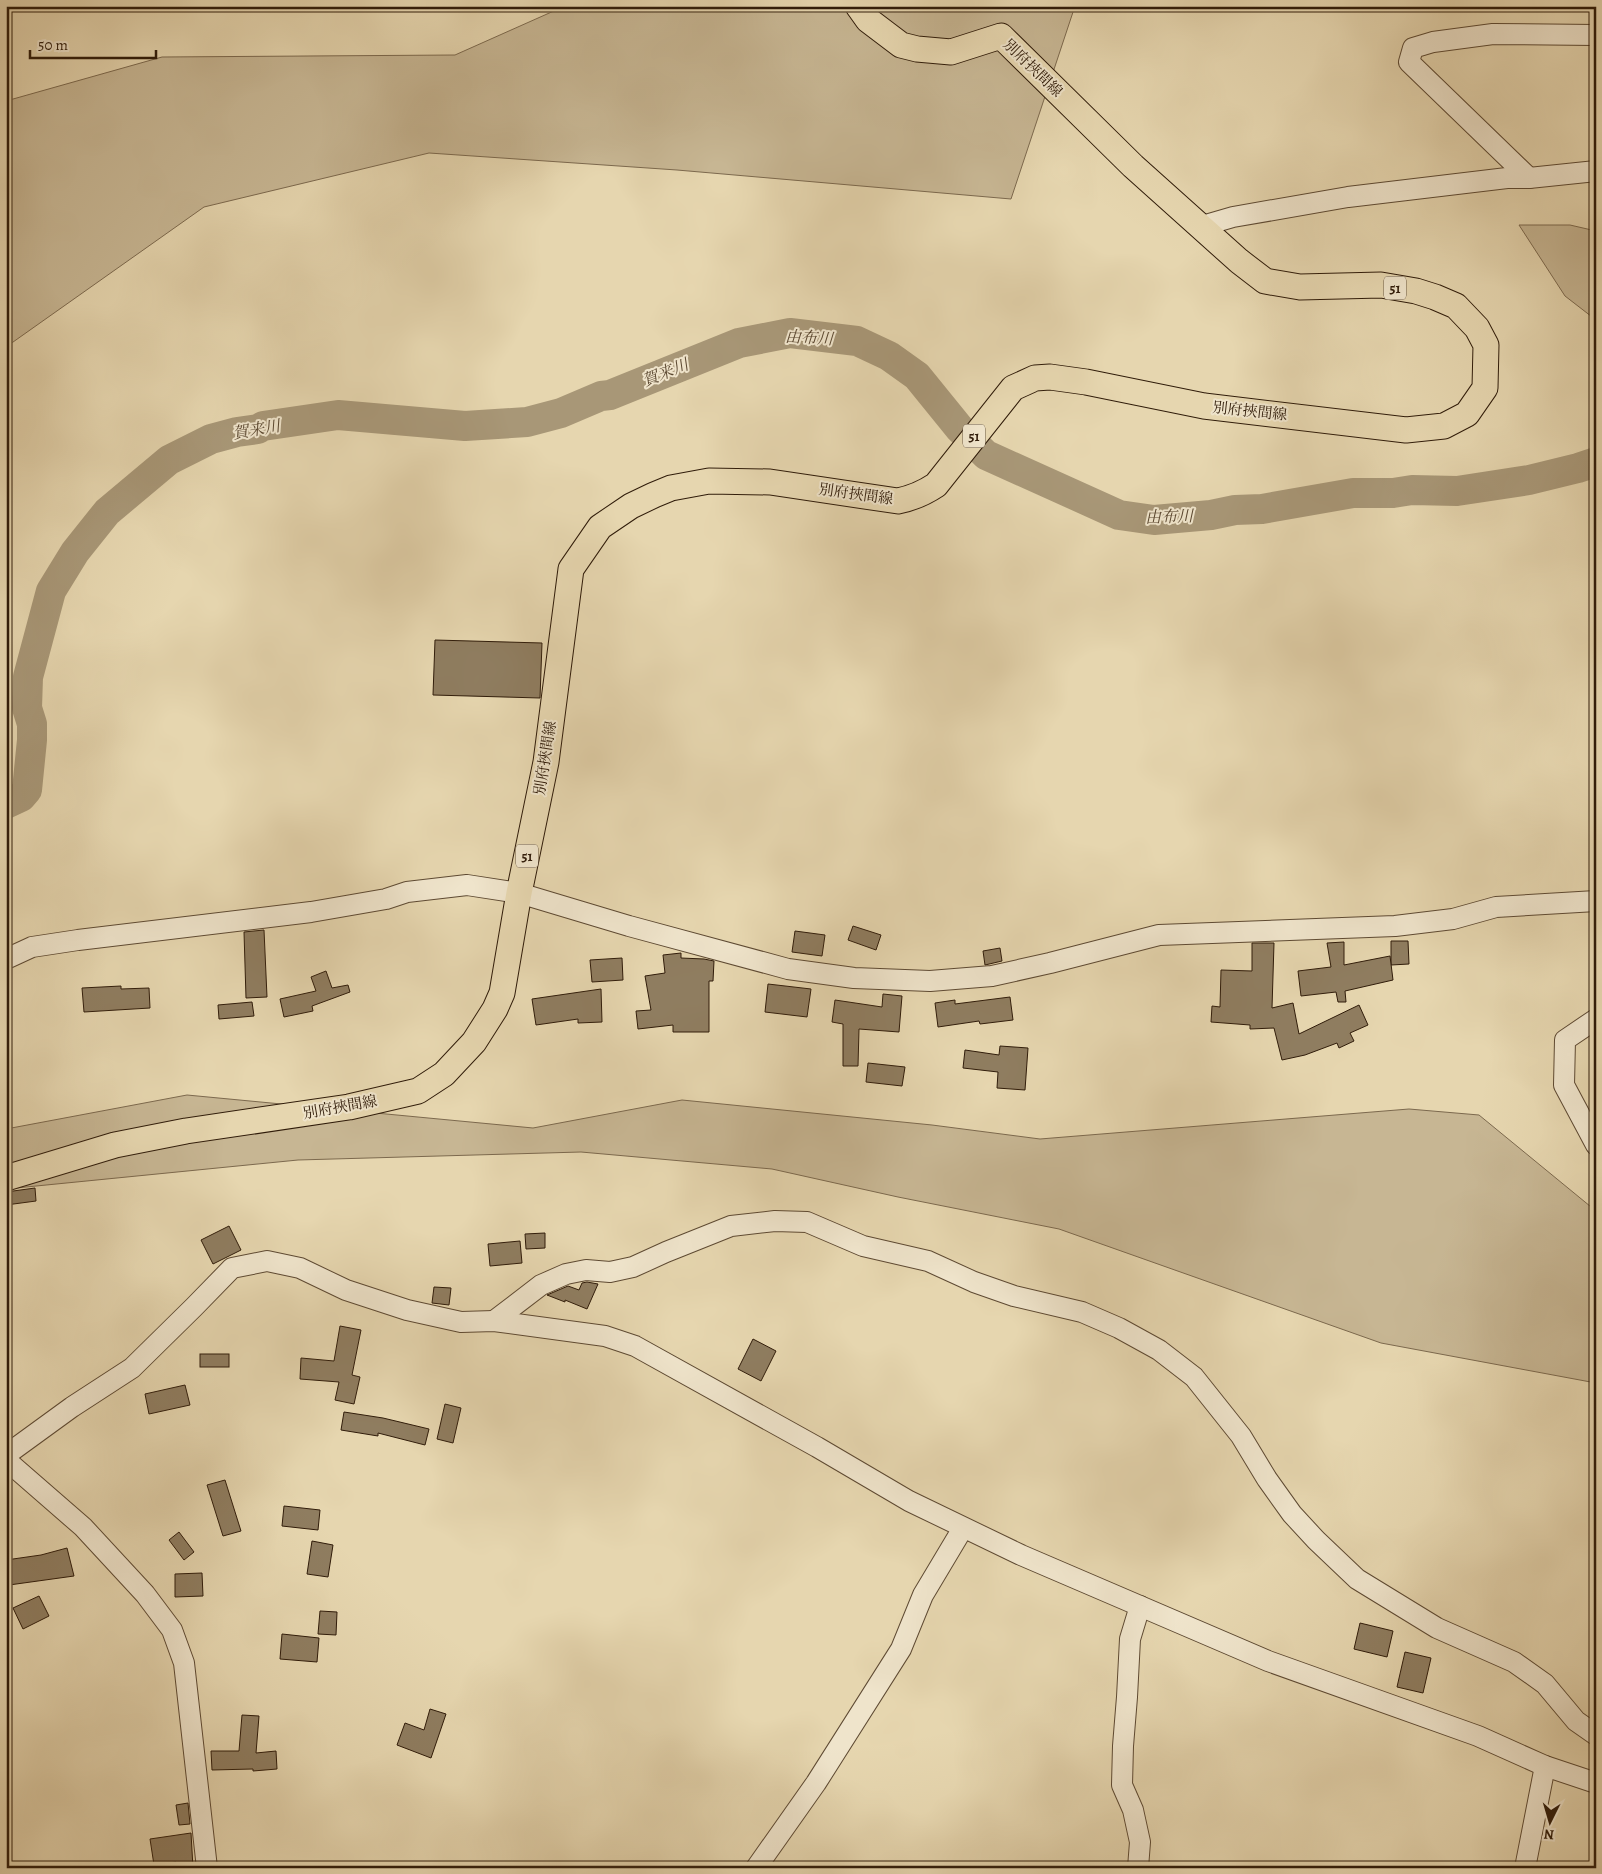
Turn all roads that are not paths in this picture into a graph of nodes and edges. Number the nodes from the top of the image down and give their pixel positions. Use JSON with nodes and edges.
{"nodes":[{"id":1,"x":858,"y":6,"type":"edge"},
{"id":2,"x":1596,"y":35,"type":"edge"},
{"id":3,"x":1596,"y":171,"type":"edge"},
{"id":4,"x":1529,"y":178,"type":"junction"},
{"id":5,"x":1202,"y":226,"type":"junction"},
{"id":6,"x":519,"y":893,"type":"junction"},
{"id":7,"x":1596,"y":901,"type":"edge"},
{"id":8,"x":6,"y":959,"type":"edge"},
{"id":9,"x":1596,"y":1019,"type":"edge"},
{"id":10,"x":1596,"y":1145,"type":"edge"},
{"id":11,"x":6,"y":1178,"type":"edge"},
{"id":12,"x":494,"y":1321,"type":"junction"},
{"id":13,"x":6,"y":1455,"type":"edge"},
{"id":14,"x":6,"y":1460,"type":"edge"},
{"id":15,"x":963,"y":1528,"type":"junction"},
{"id":16,"x":1140,"y":1606,"type":"junction"},
{"id":17,"x":1596,"y":1735,"type":"edge"},
{"id":18,"x":1545,"y":1766,"type":"junction"},
{"id":19,"x":1596,"y":1783,"type":"edge"},
{"id":20,"x":207,"y":1868,"type":"edge"},
{"id":21,"x":756,"y":1868,"type":"edge"},
{"id":22,"x":1138,"y":1868,"type":"edge"},
{"id":23,"x":1527,"y":1868,"type":"edge"}],
"edges":[{"from":1,"to":5,"type":"main road","name":"別府挾間線","number":"51"},
{"from":2,"to":4,"type":"street"},
{"from":3,"to":4,"type":"street"},
{"from":4,"to":5,"type":"street"},
{"from":5,"to":6,"type":"main road","name":"別府挾間線","number":"51"},
{"from":6,"to":7,"type":"street"},
{"from":6,"to":8,"type":"street"},
{"from":6,"to":11,"type":"main road","name":"別府挾間線","number":"51"},
{"from":9,"to":10,"type":"street"},
{"from":12,"to":13,"type":"street"},
{"from":12,"to":15,"type":"street"},
{"from":12,"to":17,"type":"street"},
{"from":14,"to":20,"type":"street"},
{"from":15,"to":16,"type":"street"},
{"from":15,"to":21,"type":"street"},
{"from":16,"to":18,"type":"street"},
{"from":16,"to":22,"type":"street"},
{"from":18,"to":19,"type":"street"},
{"from":18,"to":23,"type":"street"}]}
